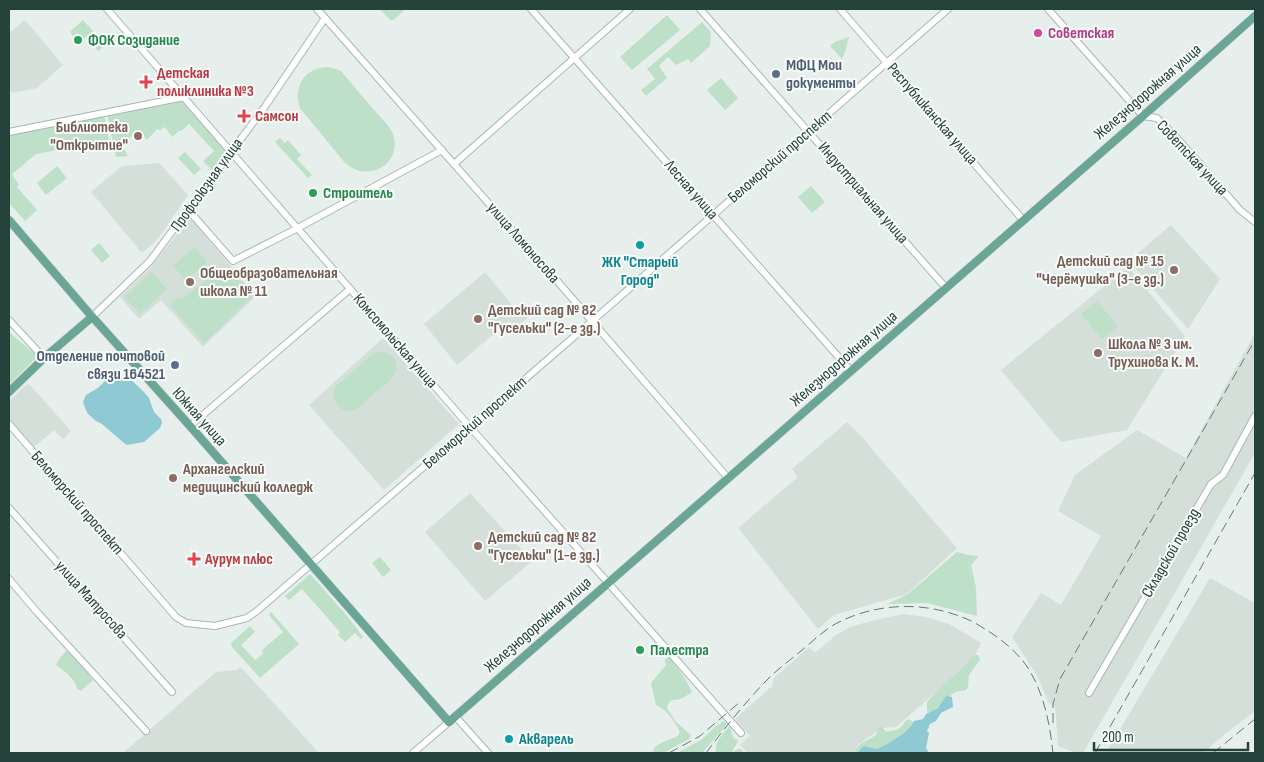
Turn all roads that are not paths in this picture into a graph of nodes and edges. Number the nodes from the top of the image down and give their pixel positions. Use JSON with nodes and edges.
{"nodes":[{"id":1,"x":107,"y":9,"type":"edge"},
{"id":2,"x":317,"y":9,"type":"edge"},
{"id":3,"x":531,"y":9,"type":"edge"},
{"id":4,"x":630,"y":9,"type":"edge"},
{"id":5,"x":700,"y":9,"type":"edge"},
{"id":6,"x":840,"y":9,"type":"edge"},
{"id":7,"x":948,"y":9,"type":"edge"},
{"id":8,"x":1048,"y":9,"type":"edge"},
{"id":9,"x":1255,"y":16,"type":"edge"},
{"id":10,"x":325,"y":18,"type":"junction"},
{"id":11,"x":574,"y":58,"type":"junction"},
{"id":12,"x":887,"y":63,"type":"junction"},
{"id":13,"x":184,"y":97,"type":"junction"},
{"id":14,"x":1143,"y":116,"type":"junction"},
{"id":15,"x":9,"y":132,"type":"edge"},
{"id":16,"x":808,"y":132,"type":"junction"},
{"id":17,"x":442,"y":150,"type":"junction"},
{"id":18,"x":230,"y":152,"type":"junction"},
{"id":19,"x":454,"y":164,"type":"junction"},
{"id":20,"x":190,"y":212,"type":"dead end"},
{"id":21,"x":713,"y":215,"type":"junction"},
{"id":22,"x":9,"y":220,"type":"edge"},
{"id":23,"x":1023,"y":220,"type":"junction"},
{"id":24,"x":1255,"y":222,"type":"edge"},
{"id":25,"x":297,"y":228,"type":"junction"},
{"id":26,"x":946,"y":288,"type":"junction"},
{"id":27,"x":350,"y":289,"type":"junction"},
{"id":28,"x":92,"y":317,"type":"junction"},
{"id":29,"x":9,"y":320,"type":"edge"},
{"id":30,"x":592,"y":321,"type":"junction"},
{"id":31,"x":44,"y":358,"type":"junction"},
{"id":32,"x":851,"y":372,"type":"junction"},
{"id":33,"x":9,"y":392,"type":"edge"},
{"id":34,"x":1255,"y":416,"type":"edge"},
{"id":35,"x":9,"y":424,"type":"edge"},
{"id":36,"x":190,"y":426,"type":"junction"},
{"id":37,"x":470,"y":427,"type":"junction"},
{"id":38,"x":728,"y":478,"type":"junction"},
{"id":39,"x":9,"y":508,"type":"edge"},
{"id":40,"x":312,"y":565,"type":"junction"},
{"id":41,"x":9,"y":579,"type":"edge"},
{"id":42,"x":608,"y":583,"type":"junction"},
{"id":43,"x":172,"y":692,"type":"dead end"},
{"id":44,"x":1089,"y":693,"type":"dead end"},
{"id":45,"x":455,"y":716,"type":"junction"},
{"id":46,"x":449,"y":722,"type":"junction"},
{"id":47,"x":146,"y":732,"type":"dead end"},
{"id":48,"x":742,"y":733,"type":"dead end"},
{"id":49,"x":413,"y":753,"type":"edge"},
{"id":50,"x":488,"y":753,"type":"edge"}],
"edges":[{"from":1,"to":13,"type":"street","name":"Комсомольская улица"},
{"from":2,"to":10,"type":"street","name":"улица Ломоносова"},
{"from":3,"to":11,"type":"street","name":"Лесная улица"},
{"from":4,"to":11,"type":"street"},
{"from":5,"to":16,"type":"street","name":"Индустриальная улица"},
{"from":6,"to":12,"type":"street","name":"Республиканская улица"},
{"from":7,"to":12,"type":"street","name":"Беломорский проспект"},
{"from":8,"to":14,"type":"street","name":"Советская улица"},
{"from":9,"to":14,"type":"main road","name":"Железнодорожная улица"},
{"from":10,"to":17,"type":"street","name":"улица Ломоносова"},
{"from":10,"to":18,"type":"street","name":"Профсоюзная улица"},
{"from":11,"to":19,"type":"street"},
{"from":11,"to":21,"type":"street","name":"Лесная улица"},
{"from":12,"to":16,"type":"street","name":"Беломорский проспект"},
{"from":12,"to":23,"type":"street","name":"Республиканская улица"},
{"from":13,"to":15,"type":"street"},
{"from":13,"to":18,"type":"street","name":"Комсомольская улица"},
{"from":14,"to":23,"type":"main road","name":"Железнодорожная улица"},
{"from":14,"to":24,"type":"street","name":"Советская улица"},
{"from":16,"to":21,"type":"street","name":"Беломорский проспект"},
{"from":16,"to":26,"type":"street","name":"Индустриальная улица"},
{"from":17,"to":19,"type":"street","name":"улица Ломоносова"},
{"from":17,"to":25,"type":"street"},
{"from":18,"to":25,"type":"street","name":"Комсомольская улица"},
{"from":18,"to":28,"type":"street","name":"Профсоюзная улица"},
{"from":19,"to":30,"type":"street","name":"улица Ломоносова"},
{"from":20,"to":25,"type":"street"},
{"from":21,"to":30,"type":"street","name":"Беломорский проспект"},
{"from":21,"to":32,"type":"street","name":"Лесная улица"},
{"from":22,"to":28,"type":"main road","name":"Южная улица"},
{"from":23,"to":26,"type":"main road","name":"Железнодорожная улица"},
{"from":25,"to":27,"type":"street","name":"Комсомольская улица"},
{"from":26,"to":32,"type":"main road","name":"Железнодорожная улица"},
{"from":27,"to":36,"type":"street"},
{"from":27,"to":37,"type":"street","name":"Комсомольская улица"},
{"from":28,"to":31,"type":"main road"},
{"from":28,"to":36,"type":"main road","name":"Южная улица"},
{"from":29,"to":31,"type":"street"},
{"from":30,"to":37,"type":"street","name":"Беломорский проспект"},
{"from":30,"to":38,"type":"street","name":"улица Ломоносова"},
{"from":31,"to":33,"type":"main road"},
{"from":32,"to":38,"type":"main road","name":"Железнодорожная улица"},
{"from":34,"to":44,"type":"street","name":"Складской проезд"},
{"from":35,"to":40,"type":"street","name":"Беломорский проспект"},
{"from":36,"to":40,"type":"main road","name":"Южная улица"},
{"from":37,"to":40,"type":"street","name":"Беломорский проспект"},
{"from":37,"to":42,"type":"street","name":"Комсомольская улица"},
{"from":38,"to":42,"type":"main road","name":"Железнодорожная улица"},
{"from":39,"to":43,"type":"street","name":"улица Матросова"},
{"from":40,"to":46,"type":"main road","name":"Южная улица"},
{"from":41,"to":47,"type":"street"},
{"from":42,"to":45,"type":"main road","name":"Железнодорожная улица"},
{"from":42,"to":48,"type":"street","name":"Комсомольская улица"},
{"from":45,"to":46,"type":"main road","name":"Железнодорожная улица"},
{"from":45,"to":50,"type":"street"},
{"from":46,"to":49,"type":"street"}]}
